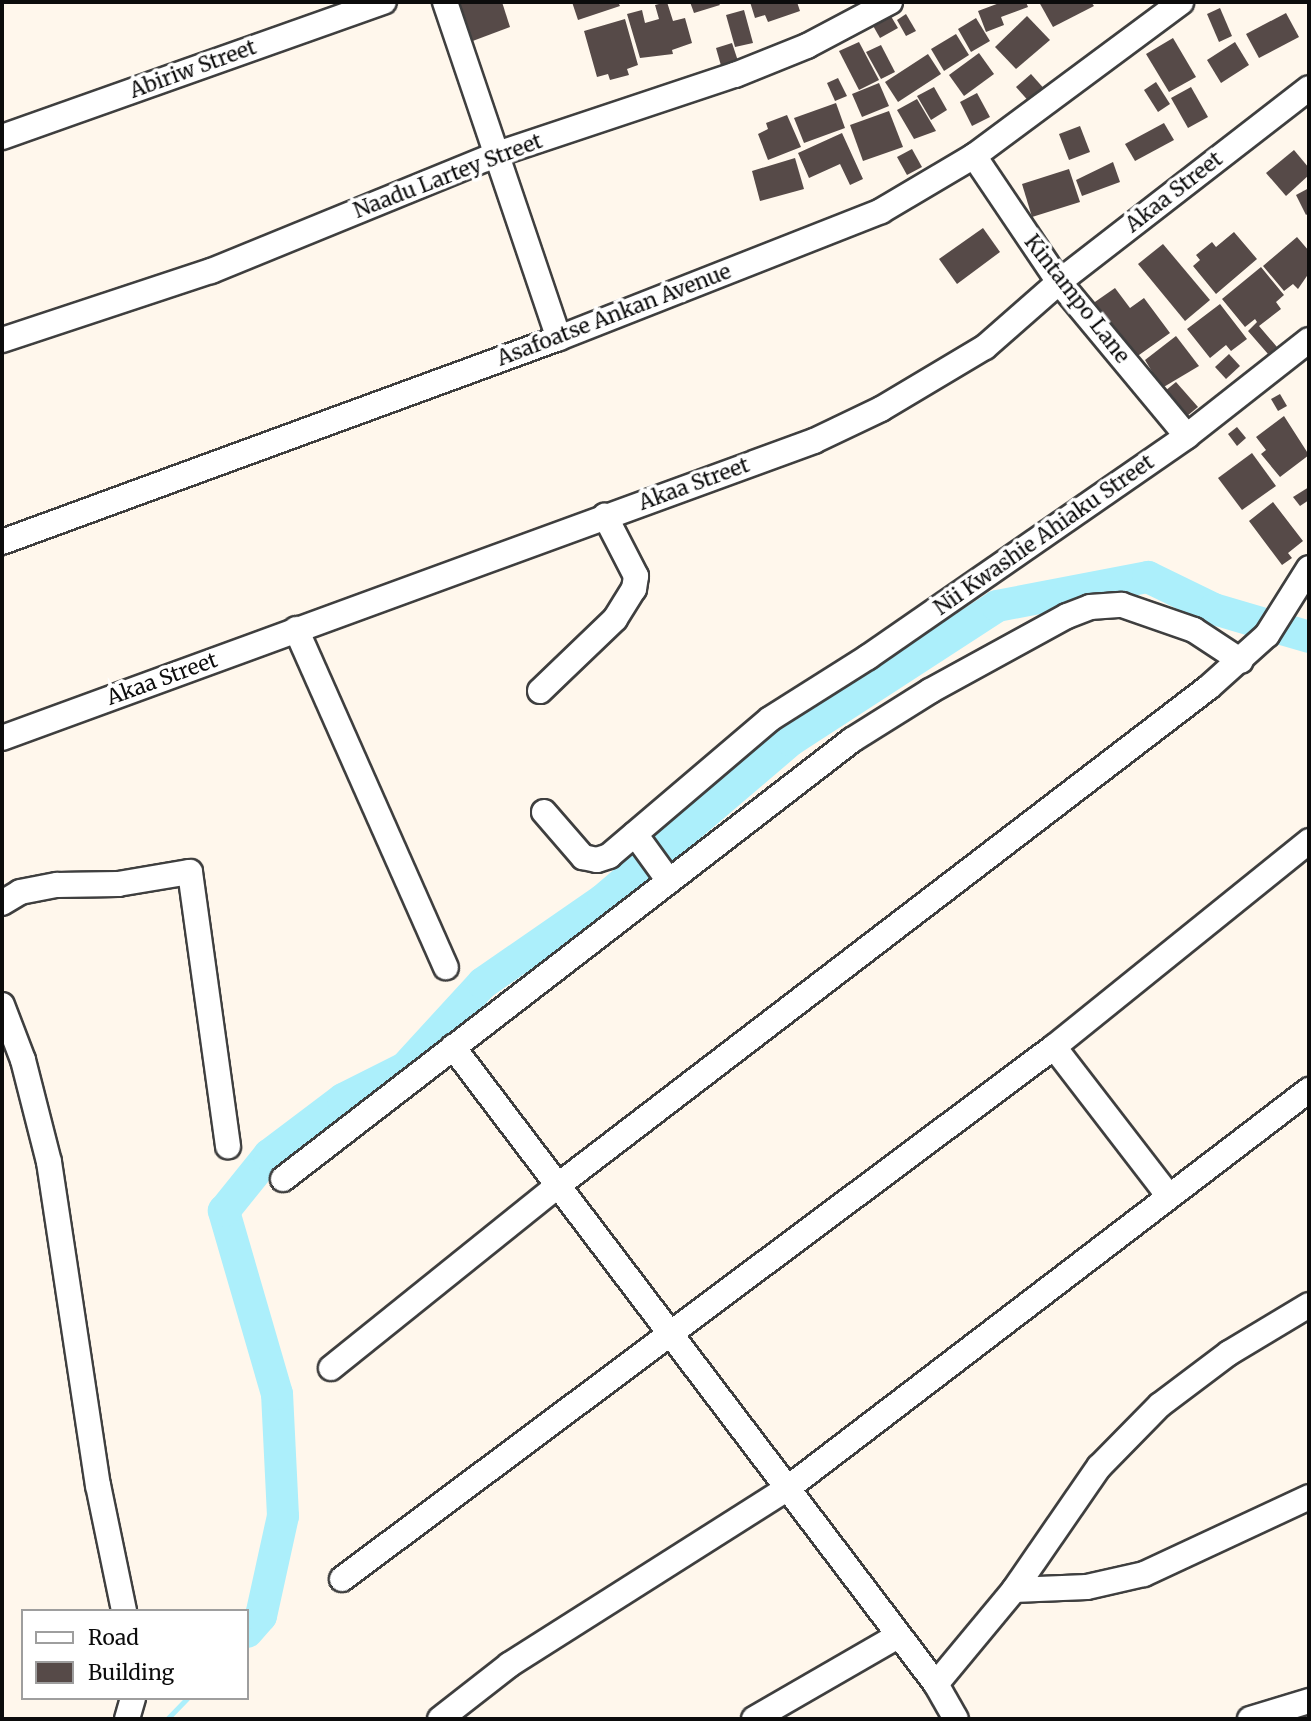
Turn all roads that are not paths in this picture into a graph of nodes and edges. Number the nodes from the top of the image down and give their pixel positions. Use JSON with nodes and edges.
{"nodes":[{"id":1,"x":384,"y":2,"type":"edge"},
{"id":2,"x":445,"y":2,"type":"edge"},
{"id":3,"x":890,"y":2,"type":"edge"},
{"id":4,"x":1181,"y":2,"type":"edge"},
{"id":5,"x":1309,"y":88,"type":"edge"},
{"id":6,"x":2,"y":137,"type":"edge"},
{"id":7,"x":496,"y":154,"type":"junction"},
{"id":8,"x":974,"y":156,"type":"junction"},
{"id":9,"x":1059,"y":282,"type":"junction"},
{"id":10,"x":559,"y":338,"type":"junction"},
{"id":11,"x":2,"y":340,"type":"edge"},
{"id":12,"x":1309,"y":340,"type":"edge"},
{"id":13,"x":1187,"y":436,"type":"junction"},
{"id":14,"x":605,"y":516,"type":"junction"},
{"id":15,"x":2,"y":542,"type":"edge"},
{"id":16,"x":1309,"y":568,"type":"edge"},
{"id":17,"x":296,"y":629,"type":"junction"},
{"id":18,"x":1241,"y":661,"type":"junction"},
{"id":19,"x":540,"y":691,"type":"dead end"},
{"id":20,"x":2,"y":737,"type":"edge"},
{"id":21,"x":544,"y":812,"type":"dead end"},
{"id":22,"x":640,"y":840,"type":"junction"},
{"id":23,"x":1309,"y":841,"type":"edge"},
{"id":24,"x":665,"y":875,"type":"junction"},
{"id":25,"x":2,"y":903,"type":"edge"},
{"id":26,"x":446,"y":967,"type":"dead end"},
{"id":27,"x":2,"y":1005,"type":"edge"},
{"id":28,"x":453,"y":1047,"type":"junction"},
{"id":29,"x":1054,"y":1047,"type":"junction"},
{"id":30,"x":1309,"y":1090,"type":"edge"},
{"id":31,"x":228,"y":1146,"type":"dead end"},
{"id":32,"x":283,"y":1179,"type":"dead end"},
{"id":33,"x":556,"y":1186,"type":"junction"},
{"id":34,"x":1168,"y":1195,"type":"junction"},
{"id":35,"x":1309,"y":1305,"type":"edge"},
{"id":36,"x":668,"y":1334,"type":"junction"},
{"id":37,"x":331,"y":1368,"type":"dead end"},
{"id":38,"x":788,"y":1488,"type":"junction"},
{"id":39,"x":1309,"y":1497,"type":"edge"},
{"id":40,"x":342,"y":1579,"type":"dead end"},
{"id":41,"x":1014,"y":1590,"type":"junction"},
{"id":42,"x":124,"y":1609,"type":"edge"},
{"id":43,"x":898,"y":1636,"type":"junction"},
{"id":44,"x":936,"y":1684,"type":"junction"},
{"id":45,"x":132,"y":1700,"type":"edge"},
{"id":46,"x":1309,"y":1701,"type":"edge"},
{"id":47,"x":127,"y":1719,"type":"edge"},
{"id":48,"x":440,"y":1719,"type":"edge"},
{"id":49,"x":754,"y":1719,"type":"edge"},
{"id":50,"x":956,"y":1719,"type":"edge"},
{"id":51,"x":1250,"y":1719,"type":"edge"}],
"edges":[{"from":1,"to":6,"type":"street","name":"Abiriw Street"},
{"from":2,"to":7,"type":"street"},
{"from":3,"to":7,"type":"street","name":"Naadu Lartey Street"},
{"from":4,"to":8,"type":"street","name":"Asafoatse Ankan Avenue"},
{"from":5,"to":9,"type":"street","name":"Akaa Street"},
{"from":7,"to":10,"type":"street"},
{"from":7,"to":11,"type":"street","name":"Naadu Lartey Street"},
{"from":8,"to":9,"type":"street","name":"Kintampo Lane"},
{"from":8,"to":10,"type":"street","name":"Asafoatse Ankan Avenue"},
{"from":9,"to":13,"type":"street","name":"Kintampo Lane"},
{"from":9,"to":14,"type":"street","name":"Akaa Street"},
{"from":10,"to":15,"type":"street","name":"Asafoatse Ankan Avenue"},
{"from":12,"to":13,"type":"street","name":"Nii Kwashie Ahiaku Street"},
{"from":13,"to":22,"type":"street","name":"Nii Kwashie Ahiaku Street"},
{"from":14,"to":17,"type":"street","name":"Akaa Street"},
{"from":14,"to":19,"type":"street"},
{"from":16,"to":18,"type":"street"},
{"from":17,"to":20,"type":"street","name":"Akaa Street"},
{"from":17,"to":26,"type":"street"},
{"from":18,"to":24,"type":"street"},
{"from":18,"to":33,"type":"street"},
{"from":21,"to":22,"type":"street","name":"Nii Kwashie Ahiaku Street"},
{"from":22,"to":24,"type":"street"},
{"from":23,"to":29,"type":"street"},
{"from":24,"to":28,"type":"street"},
{"from":25,"to":31,"type":"street"},
{"from":27,"to":42,"type":"street"},
{"from":28,"to":32,"type":"street"},
{"from":28,"to":33,"type":"street"},
{"from":29,"to":34,"type":"street"},
{"from":29,"to":36,"type":"street"},
{"from":30,"to":34,"type":"street"},
{"from":33,"to":36,"type":"street"},
{"from":33,"to":37,"type":"street"},
{"from":34,"to":38,"type":"street"},
{"from":35,"to":41,"type":"street"},
{"from":36,"to":38,"type":"street"},
{"from":36,"to":40,"type":"street"},
{"from":38,"to":43,"type":"street"},
{"from":38,"to":48,"type":"street"},
{"from":39,"to":41,"type":"street"},
{"from":41,"to":44,"type":"street"},
{"from":43,"to":44,"type":"street"},
{"from":43,"to":49,"type":"street"},
{"from":44,"to":50,"type":"street"},
{"from":45,"to":47,"type":"street"},
{"from":46,"to":51,"type":"street"}]}
